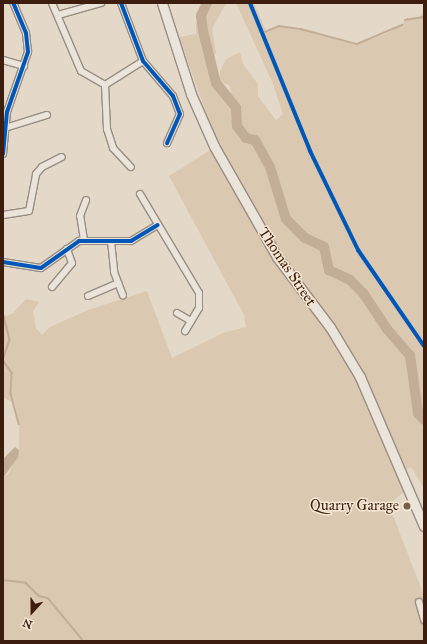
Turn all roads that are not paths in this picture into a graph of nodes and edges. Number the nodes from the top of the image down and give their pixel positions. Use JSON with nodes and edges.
{"nodes":[{"id":1,"x":14,"y":3,"type":"edge"},
{"id":2,"x":52,"y":3,"type":"edge"},
{"id":3,"x":101,"y":3,"type":"edge"},
{"id":4,"x":121,"y":3,"type":"edge"},
{"id":5,"x":162,"y":3,"type":"edge"},
{"id":6,"x":58,"y":15,"type":"junction"},
{"id":7,"x":3,"y":60,"type":"edge"},
{"id":8,"x":143,"y":61,"type":"junction"},
{"id":9,"x":24,"y":66,"type":"junction"},
{"id":10,"x":105,"y":85,"type":"junction"},
{"id":11,"x":47,"y":115,"type":"dead end"},
{"id":12,"x":4,"y":128,"type":"junction"},
{"id":13,"x":167,"y":143,"type":"dead end"},
{"id":14,"x":3,"y":154,"type":"edge"},
{"id":15,"x":59,"y":156,"type":"dead end"},
{"id":16,"x":131,"y":167,"type":"dead end"},
{"id":17,"x":140,"y":194,"type":"dead end"},
{"id":18,"x":86,"y":200,"type":"dead end"},
{"id":19,"x":3,"y":215,"type":"edge"},
{"id":20,"x":158,"y":225,"type":"junction"},
{"id":21,"x":84,"y":240,"type":"junction"},
{"id":22,"x":111,"y":242,"type":"junction"},
{"id":23,"x":67,"y":249,"type":"junction"},
{"id":24,"x":3,"y":262,"type":"edge"},
{"id":25,"x":118,"y":283,"type":"junction"},
{"id":26,"x":52,"y":287,"type":"dead end"},
{"id":27,"x":123,"y":294,"type":"dead end"},
{"id":28,"x":88,"y":296,"type":"dead end"},
{"id":29,"x":177,"y":313,"type":"dead end"},
{"id":30,"x":191,"y":320,"type":"junction"},
{"id":31,"x":185,"y":332,"type":"dead end"},
{"id":32,"x":424,"y":526,"type":"edge"},
{"id":33,"x":419,"y":602,"type":"dead end"},
{"id":34,"x":424,"y":620,"type":"edge"}],
"edges":[{"from":1,"to":9,"type":"street"},
{"from":2,"to":6,"type":"street"},
{"from":3,"to":6,"type":"street"},
{"from":4,"to":8,"type":"street"},
{"from":5,"to":32,"type":"main road","name":"Thomas Street"},
{"from":6,"to":10,"type":"street"},
{"from":7,"to":9,"type":"street"},
{"from":8,"to":10,"type":"street"},
{"from":8,"to":13,"type":"street"},
{"from":9,"to":12,"type":"street"},
{"from":10,"to":16,"type":"street"},
{"from":11,"to":12,"type":"street"},
{"from":12,"to":14,"type":"street"},
{"from":15,"to":19,"type":"street"},
{"from":17,"to":20,"type":"street"},
{"from":18,"to":21,"type":"street"},
{"from":20,"to":22,"type":"street"},
{"from":20,"to":30,"type":"street"},
{"from":21,"to":22,"type":"street"},
{"from":21,"to":23,"type":"street"},
{"from":22,"to":25,"type":"street"},
{"from":23,"to":24,"type":"street"},
{"from":23,"to":26,"type":"street"},
{"from":25,"to":27,"type":"street"},
{"from":25,"to":28,"type":"street"},
{"from":29,"to":30,"type":"street"},
{"from":30,"to":31,"type":"street"},
{"from":33,"to":34,"type":"street"}]}
